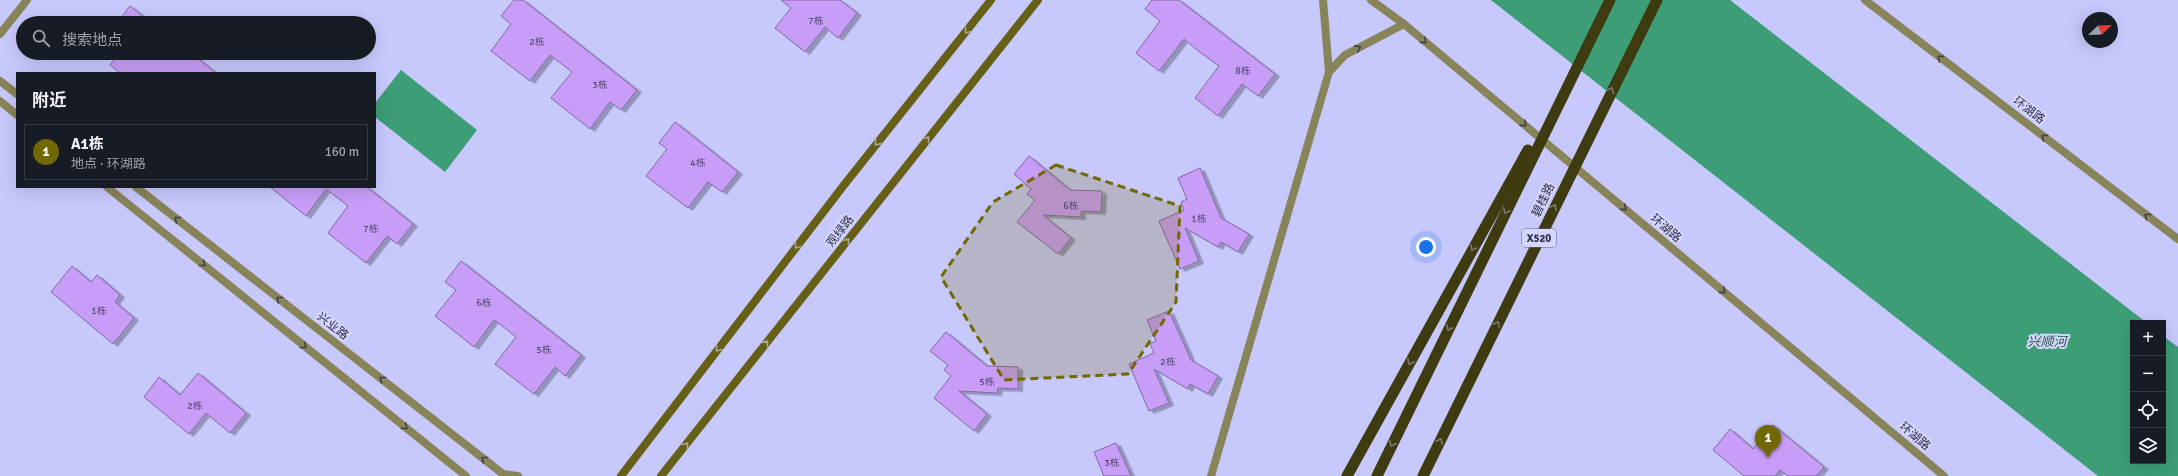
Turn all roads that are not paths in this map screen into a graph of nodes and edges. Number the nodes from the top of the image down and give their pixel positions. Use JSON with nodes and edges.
{"nodes":[{"id":1,"x":27,"y":0,"type":"edge"},
{"id":2,"x":991,"y":0,"type":"edge"},
{"id":3,"x":1038,"y":0,"type":"edge"},
{"id":4,"x":1323,"y":0,"type":"edge"},
{"id":5,"x":1371,"y":0,"type":"edge"},
{"id":6,"x":1610,"y":0,"type":"edge"},
{"id":7,"x":1657,"y":0,"type":"edge"},
{"id":8,"x":1865,"y":0,"type":"edge"},
{"id":9,"x":1601,"y":18,"type":"junction"},
{"id":10,"x":1404,"y":24,"type":"junction"},
{"id":11,"x":0,"y":34,"type":"edge"},
{"id":12,"x":1329,"y":72,"type":"junction"},
{"id":13,"x":0,"y":81,"type":"edge"},
{"id":14,"x":16,"y":93,"type":"edge"},
{"id":15,"x":0,"y":101,"type":"edge"},
{"id":16,"x":16,"y":114,"type":"edge"},
{"id":17,"x":108,"y":188,"type":"edge"},
{"id":18,"x":137,"y":188,"type":"edge"},
{"id":19,"x":2178,"y":240,"type":"edge"},
{"id":20,"x":466,"y":476,"type":"edge"},
{"id":21,"x":518,"y":476,"type":"edge"},
{"id":22,"x":620,"y":476,"type":"edge"},
{"id":23,"x":661,"y":476,"type":"edge"},
{"id":24,"x":1211,"y":476,"type":"edge"},
{"id":25,"x":1347,"y":476,"type":"edge"},
{"id":26,"x":1377,"y":476,"type":"edge"},
{"id":27,"x":1423,"y":476,"type":"edge"},
{"id":28,"x":1944,"y":476,"type":"edge"}],
"edges":[{"from":1,"to":11,"type":"street"},
{"from":2,"to":22,"type":"main road","name":"观绿路","one_way":true},
{"from":23,"to":3,"type":"main road","name":"观绿路","one_way":true},
{"from":4,"to":12,"type":"street"},
{"from":5,"to":10,"type":"street","name":"环湖路"},
{"from":6,"to":9,"type":"highway","bridge":true},
{"from":27,"to":7,"type":"highway","name":"碧桂路","number":"X520","one_way":true,"bridge":true},
{"from":19,"to":8,"type":"street","name":"环湖路","one_way":true},
{"from":9,"to":25,"type":"highway","one_way":true,"bridge":true},
{"from":9,"to":26,"type":"highway","one_way":true,"bridge":true},
{"from":12,"to":10,"type":"street","one_way":true},
{"from":10,"to":28,"type":"street","name":"环湖路","one_way":true},
{"from":12,"to":24,"type":"street"},
{"from":13,"to":14,"type":"street"},
{"from":15,"to":16,"type":"street"},
{"from":17,"to":20,"type":"street","one_way":true},
{"from":21,"to":18,"type":"street","name":"兴业路","one_way":true}]}
